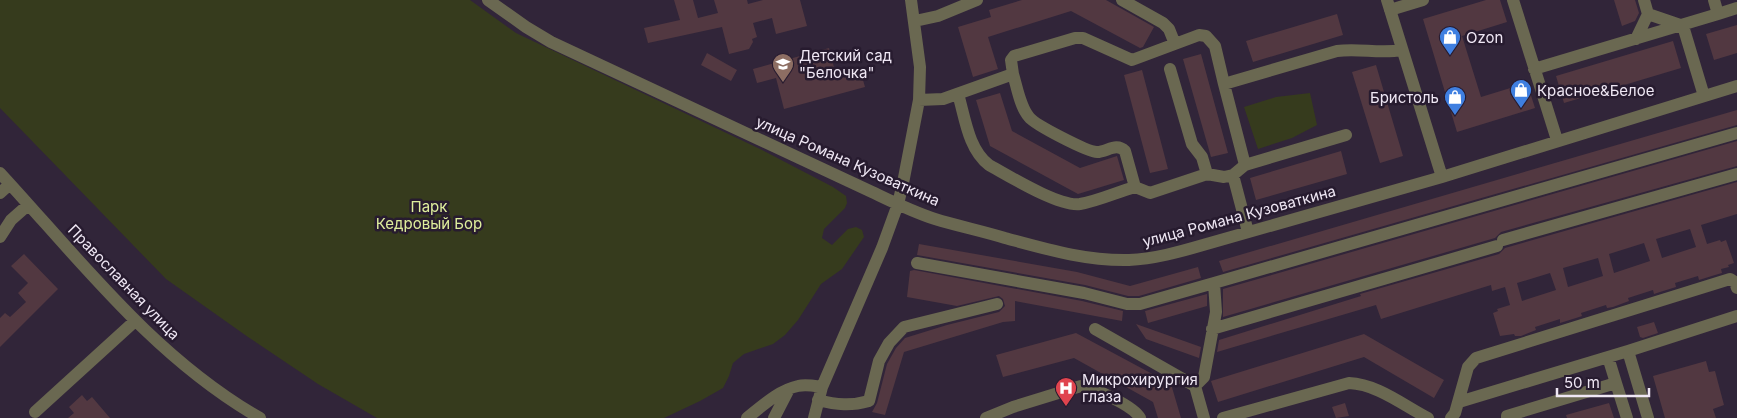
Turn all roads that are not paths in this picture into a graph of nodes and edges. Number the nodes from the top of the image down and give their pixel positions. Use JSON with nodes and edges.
{"nodes":[{"id":1,"x":488,"y":0,"type":"edge"},
{"id":2,"x":911,"y":0,"type":"edge"},
{"id":3,"x":978,"y":0,"type":"edge"},
{"id":4,"x":1122,"y":0,"type":"edge"},
{"id":5,"x":1423,"y":0,"type":"edge"},
{"id":6,"x":1513,"y":0,"type":"edge"},
{"id":7,"x":1644,"y":0,"type":"edge"},
{"id":8,"x":1714,"y":0,"type":"edge"},
{"id":9,"x":1389,"y":5,"type":"edge"},
{"id":10,"x":1737,"y":8,"type":"edge"},
{"id":11,"x":1648,"y":14,"type":"junction"},
{"id":12,"x":1718,"y":14,"type":"junction"},
{"id":13,"x":915,"y":22,"type":"junction"},
{"id":14,"x":1683,"y":26,"type":"junction"},
{"id":15,"x":1636,"y":39,"type":"junction"},
{"id":16,"x":1175,"y":44,"type":"junction"},
{"id":17,"x":1402,"y":50,"type":"junction"},
{"id":18,"x":1170,"y":69,"type":"dead end"},
{"id":19,"x":1534,"y":69,"type":"junction"},
{"id":20,"x":1013,"y":74,"type":"junction"},
{"id":21,"x":1224,"y":84,"type":"junction"},
{"id":22,"x":1737,"y":86,"type":"edge"},
{"id":23,"x":958,"y":94,"type":"junction"},
{"id":24,"x":1704,"y":96,"type":"junction"},
{"id":25,"x":919,"y":100,"type":"junction"},
{"id":26,"x":1737,"y":132,"type":"edge"},
{"id":27,"x":1346,"y":135,"type":"dead end"},
{"id":28,"x":1557,"y":140,"type":"junction"},
{"id":29,"x":1245,"y":165,"type":"junction"},
{"id":30,"x":0,"y":173,"type":"edge"},
{"id":31,"x":1207,"y":174,"type":"junction"},
{"id":32,"x":1737,"y":174,"type":"edge"},
{"id":33,"x":1233,"y":175,"type":"junction"},
{"id":34,"x":1442,"y":177,"type":"junction"},
{"id":35,"x":1135,"y":187,"type":"junction"},
{"id":36,"x":5,"y":188,"type":"edge"},
{"id":37,"x":28,"y":204,"type":"junction"},
{"id":38,"x":898,"y":204,"type":"junction"},
{"id":39,"x":1248,"y":232,"type":"junction"},
{"id":40,"x":0,"y":237,"type":"edge"},
{"id":41,"x":917,"y":263,"type":"dead end"},
{"id":42,"x":1214,"y":283,"type":"junction"},
{"id":43,"x":1737,"y":288,"type":"edge"},
{"id":44,"x":997,"y":304,"type":"dead end"},
{"id":45,"x":1736,"y":319,"type":"edge"},
{"id":46,"x":135,"y":321,"type":"junction"},
{"id":47,"x":1095,"y":329,"type":"dead end"},
{"id":48,"x":1212,"y":330,"type":"junction"},
{"id":49,"x":1628,"y":351,"type":"junction"},
{"id":50,"x":1608,"y":357,"type":"junction"},
{"id":51,"x":1616,"y":383,"type":"junction"},
{"id":52,"x":1195,"y":386,"type":"junction"},
{"id":53,"x":822,"y":387,"type":"junction"},
{"id":54,"x":789,"y":389,"type":"junction"},
{"id":55,"x":818,"y":400,"type":"junction"},
{"id":56,"x":35,"y":412,"type":"dead end"},
{"id":57,"x":1455,"y":413,"type":"edge"},
{"id":58,"x":260,"y":418,"type":"edge"},
{"id":59,"x":747,"y":418,"type":"edge"},
{"id":60,"x":774,"y":418,"type":"edge"},
{"id":61,"x":814,"y":418,"type":"edge"},
{"id":62,"x":986,"y":418,"type":"edge"},
{"id":63,"x":1140,"y":418,"type":"edge"},
{"id":64,"x":1204,"y":418,"type":"edge"},
{"id":65,"x":1223,"y":418,"type":"edge"},
{"id":66,"x":1428,"y":418,"type":"edge"},
{"id":67,"x":1507,"y":418,"type":"edge"},
{"id":68,"x":1627,"y":418,"type":"edge"},
{"id":69,"x":1648,"y":418,"type":"edge"}],
"edges":[{"from":1,"to":38,"type":"street","name":"улица Романа Кузоваткина"},
{"from":2,"to":13,"type":"street"},
{"from":3,"to":13,"type":"street"},
{"from":4,"to":16,"type":"street"},
{"from":5,"to":9,"type":"street"},
{"from":6,"to":19,"type":"street"},
{"from":7,"to":11,"type":"street"},
{"from":8,"to":12,"type":"street"},
{"from":9,"to":17,"type":"street"},
{"from":10,"to":12,"type":"street"},
{"from":11,"to":14,"type":"street"},
{"from":11,"to":15,"type":"street"},
{"from":12,"to":14,"type":"street"},
{"from":13,"to":25,"type":"street"},
{"from":14,"to":15,"type":"street"},
{"from":14,"to":24,"type":"street"},
{"from":15,"to":19,"type":"street"},
{"from":16,"to":20,"type":"street"},
{"from":16,"to":21,"type":"street"},
{"from":17,"to":21,"type":"street"},
{"from":17,"to":34,"type":"street"},
{"from":18,"to":31,"type":"street"},
{"from":19,"to":28,"type":"street"},
{"from":20,"to":23,"type":"street"},
{"from":20,"to":35,"type":"street"},
{"from":21,"to":29,"type":"street"},
{"from":22,"to":24,"type":"street","name":"улица Романа Кузоваткина"},
{"from":23,"to":25,"type":"street"},
{"from":23,"to":35,"type":"street"},
{"from":24,"to":28,"type":"street","name":"улица Романа Кузоваткина"},
{"from":25,"to":38,"type":"street"},
{"from":26,"to":42,"type":"street"},
{"from":27,"to":29,"type":"street"},
{"from":28,"to":34,"type":"street","name":"улица Романа Кузоваткина"},
{"from":29,"to":33,"type":"street"},
{"from":30,"to":36,"type":"street","name":"Православная улица"},
{"from":31,"to":33,"type":"street"},
{"from":31,"to":35,"type":"street"},
{"from":32,"to":48,"type":"street"},
{"from":33,"to":39,"type":"street"},
{"from":34,"to":39,"type":"street","name":"улица Романа Кузоваткина"},
{"from":36,"to":37,"type":"street","name":"Православная улица"},
{"from":37,"to":40,"type":"street"},
{"from":37,"to":46,"type":"street","name":"Православная улица"},
{"from":38,"to":39,"type":"street","name":"улица Романа Кузоваткина"},
{"from":38,"to":53,"type":"street"},
{"from":41,"to":42,"type":"street"},
{"from":42,"to":48,"type":"street"},
{"from":43,"to":57,"type":"street"},
{"from":44,"to":55,"type":"street"},
{"from":45,"to":49,"type":"street"},
{"from":46,"to":56,"type":"street"},
{"from":46,"to":58,"type":"street","name":"Православная улица"},
{"from":47,"to":52,"type":"street"},
{"from":48,"to":52,"type":"street"},
{"from":49,"to":50,"type":"street"},
{"from":49,"to":69,"type":"street"},
{"from":50,"to":51,"type":"street"},
{"from":50,"to":57,"type":"street"},
{"from":51,"to":67,"type":"street"},
{"from":51,"to":68,"type":"street"},
{"from":52,"to":64,"type":"street"},
{"from":53,"to":54,"type":"street"},
{"from":53,"to":55,"type":"street"},
{"from":54,"to":59,"type":"street"},
{"from":54,"to":60,"type":"street"},
{"from":55,"to":61,"type":"street"},
{"from":62,"to":63,"type":"street"},
{"from":65,"to":66,"type":"street"}]}
